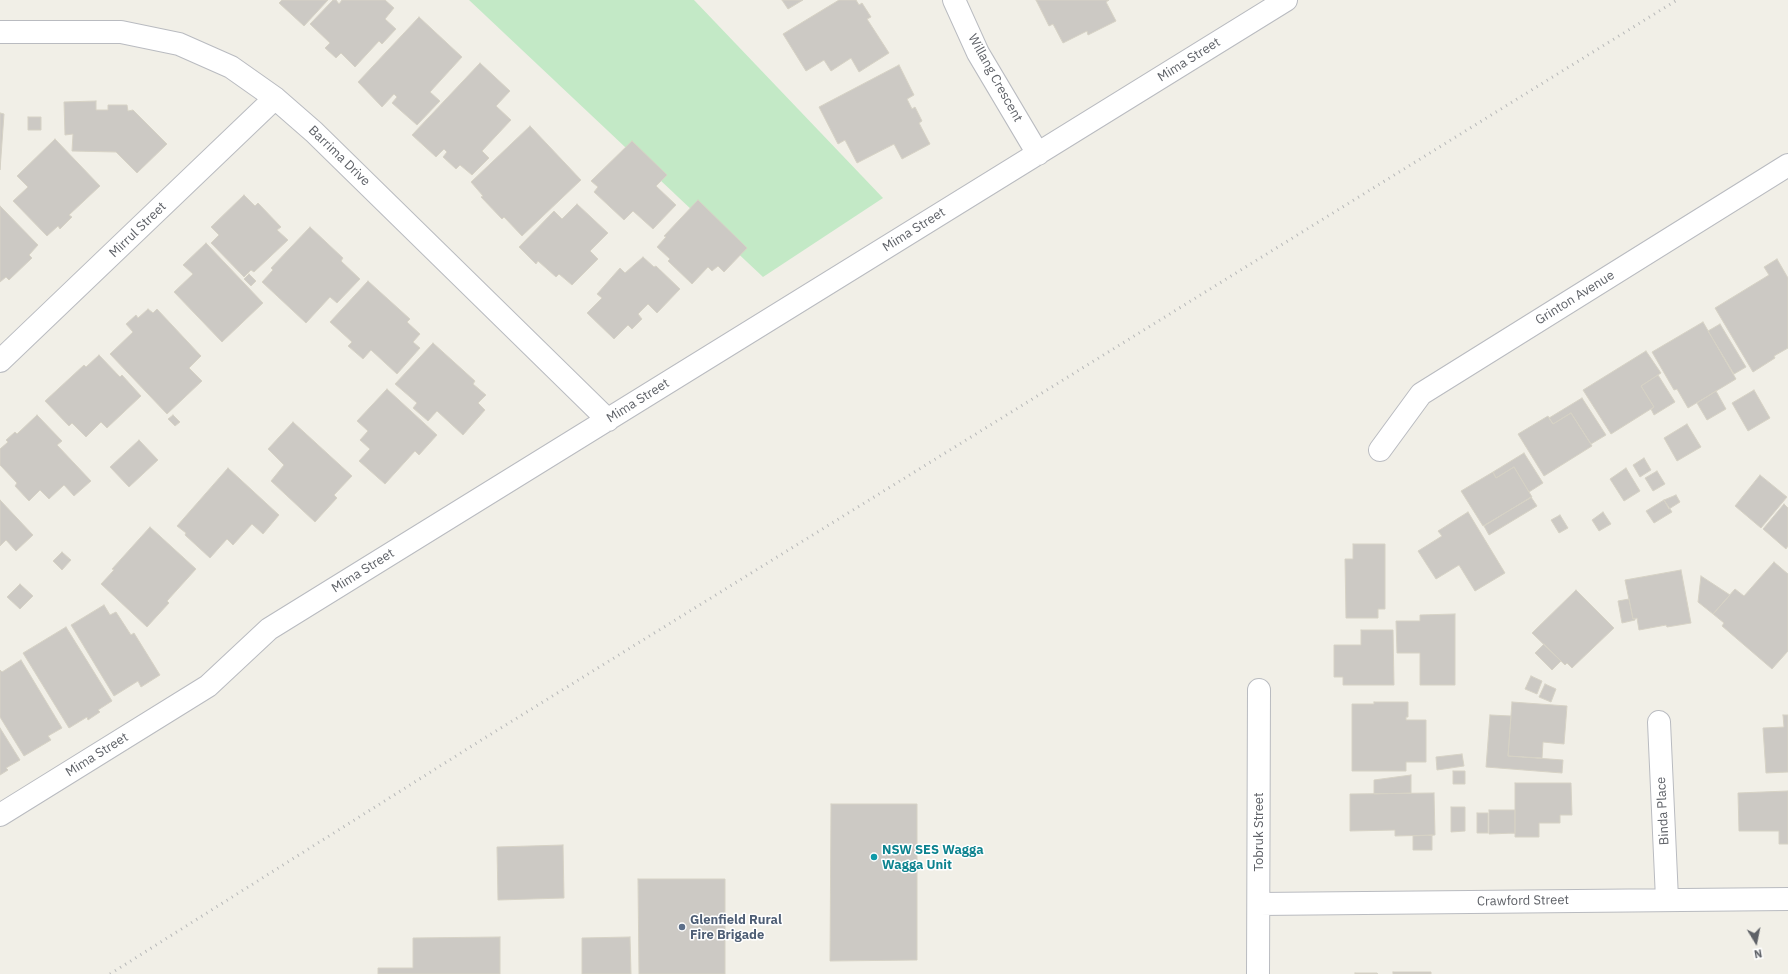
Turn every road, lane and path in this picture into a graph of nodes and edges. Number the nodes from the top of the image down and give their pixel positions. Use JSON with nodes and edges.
{"nodes":[{"id":1,"x":954,"y":0,"type":"edge"},
{"id":2,"x":1286,"y":0,"type":"edge"},
{"id":3,"x":0,"y":32,"type":"edge"},
{"id":4,"x":275,"y":98,"type":"junction"},
{"id":5,"x":1038,"y":154,"type":"junction"},
{"id":6,"x":1788,"y":165,"type":"edge"},
{"id":7,"x":0,"y":361,"type":"edge"},
{"id":8,"x":608,"y":420,"type":"junction"},
{"id":9,"x":1380,"y":450,"type":"dead end"},
{"id":10,"x":1259,"y":690,"type":"dead end"},
{"id":11,"x":1659,"y":722,"type":"dead end"},
{"id":12,"x":0,"y":815,"type":"edge"},
{"id":13,"x":1667,"y":899,"type":"junction"},
{"id":14,"x":1788,"y":899,"type":"edge"},
{"id":15,"x":1259,"y":904,"type":"junction"},
{"id":16,"x":1258,"y":974,"type":"edge"}],
"edges":[{"from":1,"to":5,"type":"street","name":"Willang Crescent"},
{"from":2,"to":5,"type":"street","name":"Mima Street"},
{"from":3,"to":4,"type":"street","name":"Barrima Drive"},
{"from":4,"to":7,"type":"street","name":"Mirrul Street"},
{"from":4,"to":8,"type":"street","name":"Barrima Drive"},
{"from":5,"to":8,"type":"street","name":"Mima Street"},
{"from":6,"to":9,"type":"street","name":"Grinton Avenue"},
{"from":8,"to":12,"type":"street","name":"Mima Street"},
{"from":10,"to":15,"type":"street","name":"Tobruk Street"},
{"from":11,"to":13,"type":"street","name":"Binda Place"},
{"from":13,"to":14,"type":"street","name":"Crawford Street"},
{"from":13,"to":15,"type":"street","name":"Crawford Street"},
{"from":15,"to":16,"type":"street","name":"Tobruk Street"}]}
